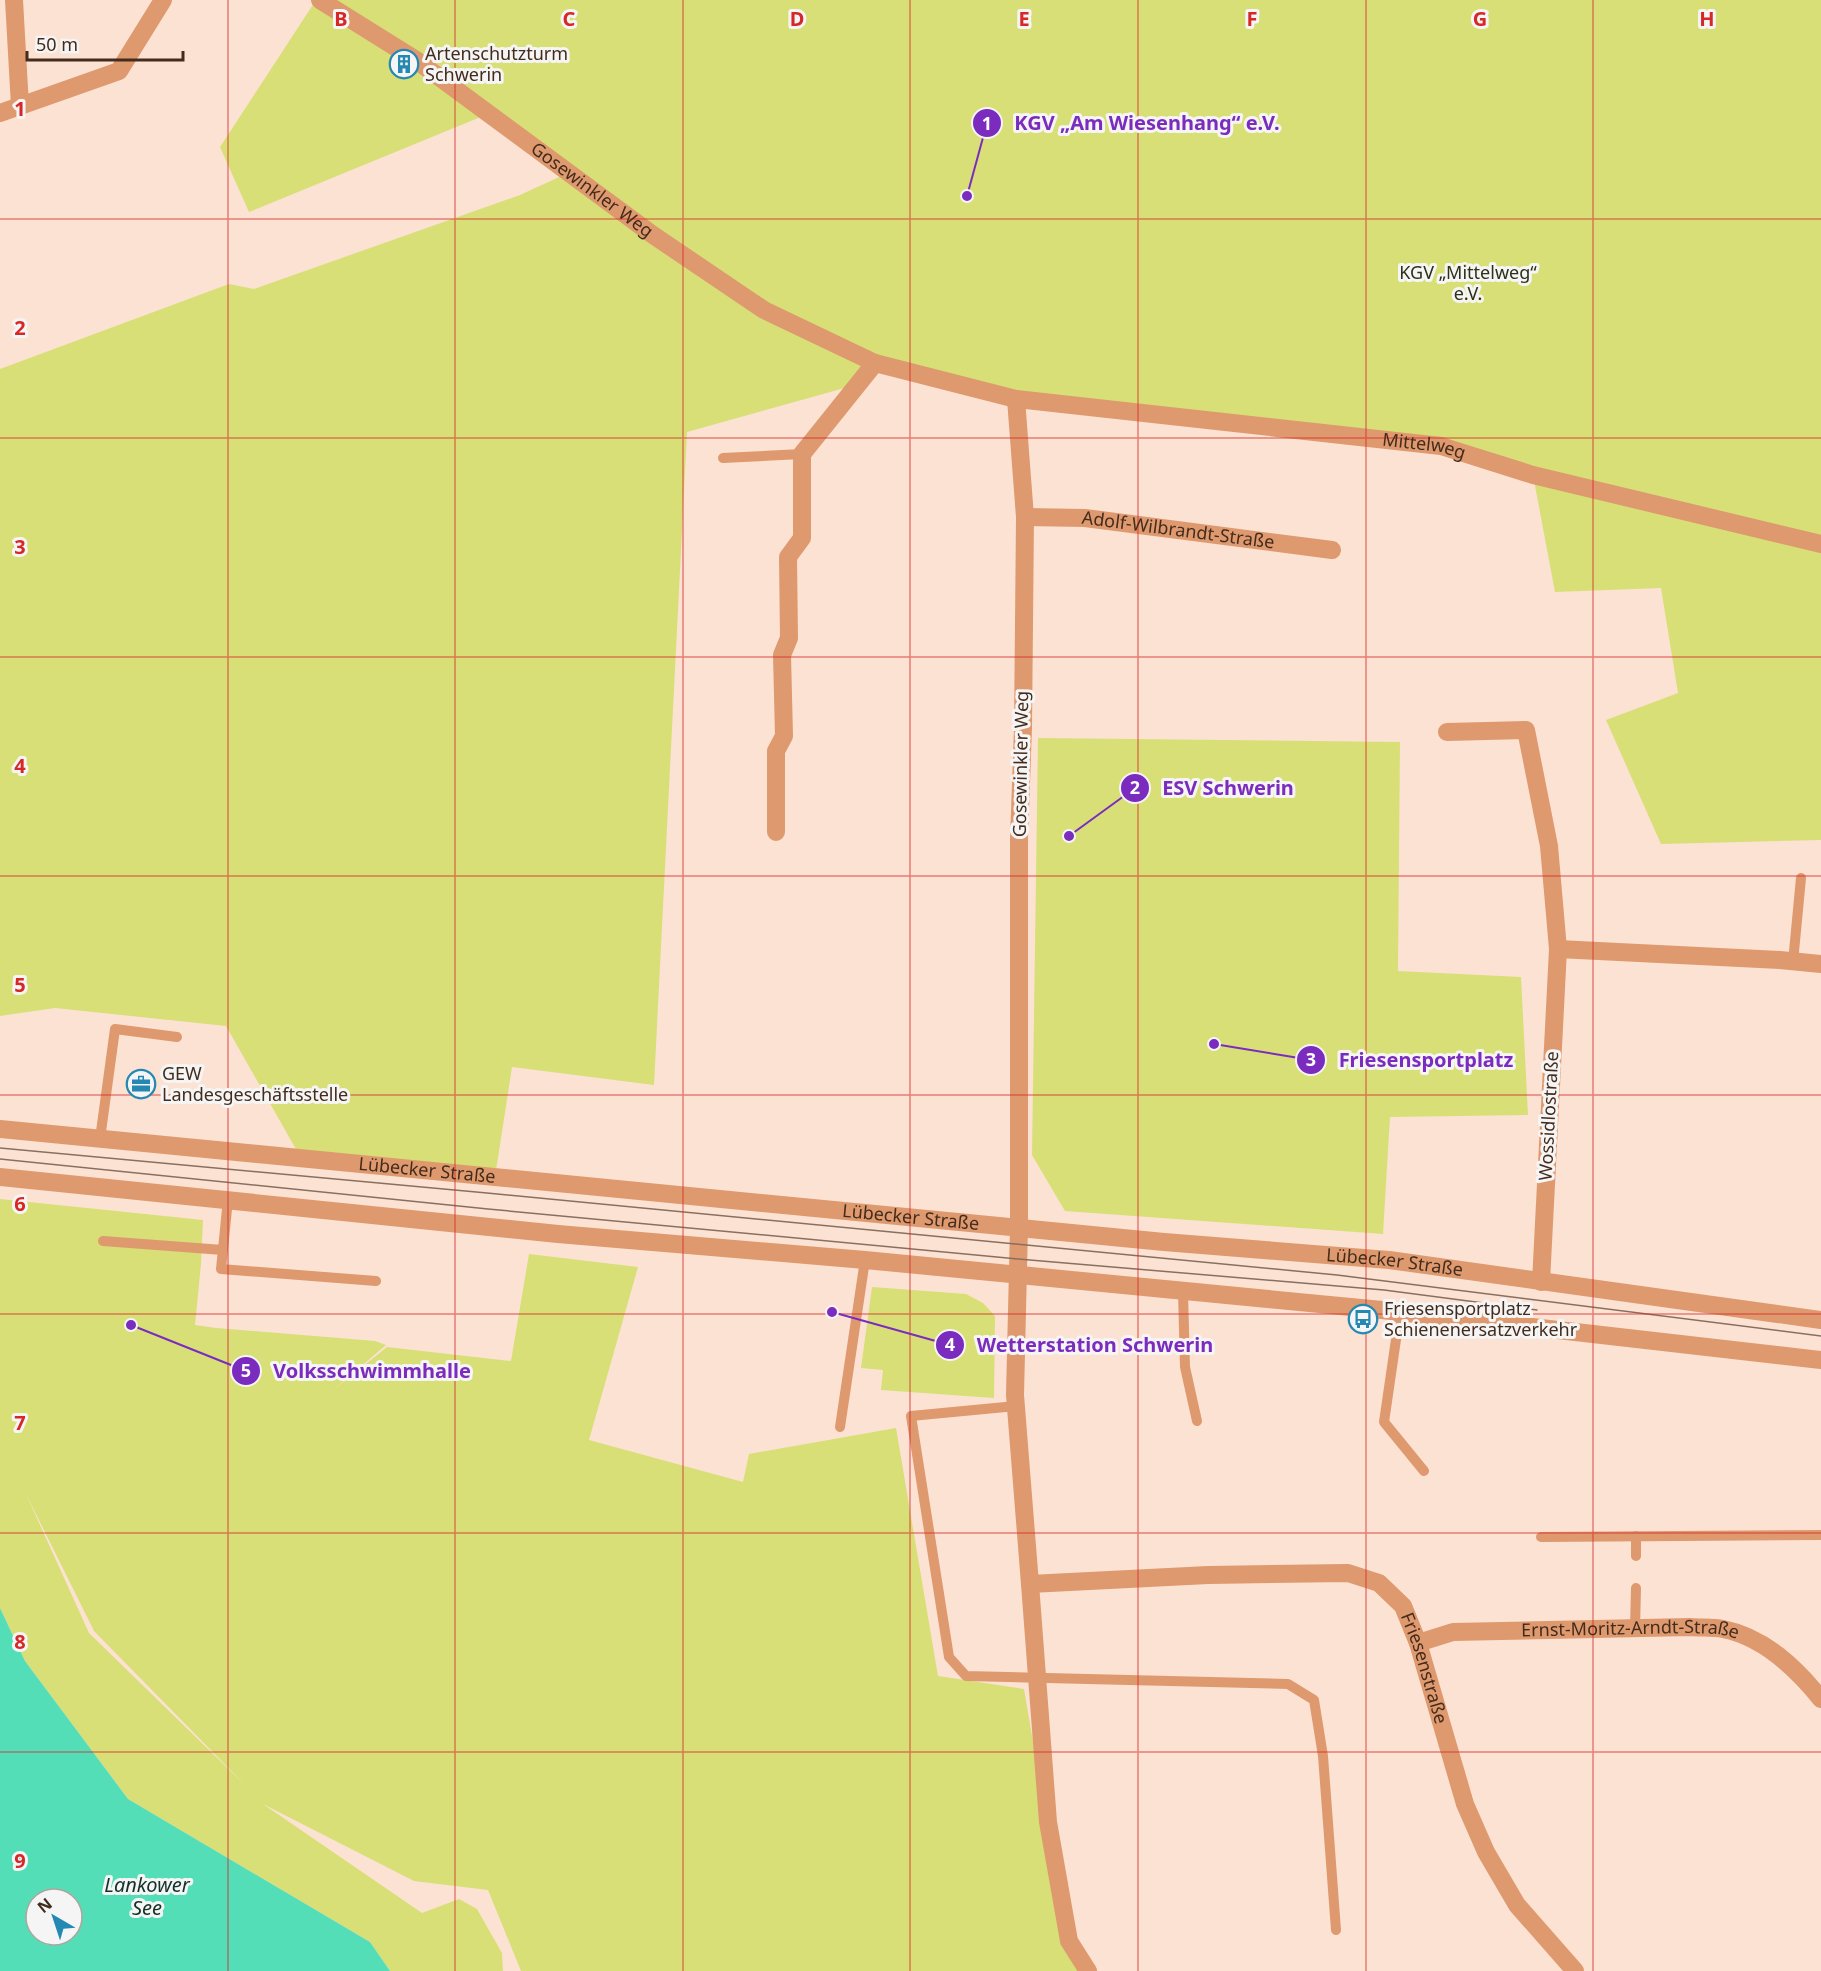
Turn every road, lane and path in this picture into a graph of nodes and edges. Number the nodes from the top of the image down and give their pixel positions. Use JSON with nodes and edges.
{"nodes":[{"id":1,"x":14,"y":0,"type":"edge"},
{"id":2,"x":163,"y":0,"type":"edge"},
{"id":3,"x":320,"y":0,"type":"edge"},
{"id":4,"x":20,"y":106,"type":"junction"},
{"id":5,"x":0,"y":113,"type":"edge"},
{"id":6,"x":875,"y":363,"type":"junction"},
{"id":7,"x":1016,"y":399,"type":"junction"},
{"id":8,"x":802,"y":454,"type":"junction"},
{"id":9,"x":723,"y":458,"type":"dead end"},
{"id":10,"x":1025,"y":517,"type":"junction"},
{"id":11,"x":1821,"y":544,"type":"edge"},
{"id":12,"x":1332,"y":550,"type":"dead end"},
{"id":13,"x":1447,"y":732,"type":"dead end"},
{"id":14,"x":776,"y":832,"type":"dead end"},
{"id":15,"x":1801,"y":878,"type":"dead end"},
{"id":16,"x":1558,"y":949,"type":"junction"},
{"id":17,"x":1793,"y":962,"type":"junction"},
{"id":18,"x":1821,"y":964,"type":"edge"},
{"id":19,"x":177,"y":1037,"type":"dead end"},
{"id":20,"x":0,"y":1129,"type":"edge"},
{"id":21,"x":100,"y":1139,"type":"junction"},
{"id":22,"x":0,"y":1177,"type":"edge"},
{"id":23,"x":228,"y":1199,"type":"junction"},
{"id":24,"x":1019,"y":1227,"type":"junction"},
{"id":25,"x":103,"y":1241,"type":"dead end"},
{"id":26,"x":223,"y":1250,"type":"junction"},
{"id":27,"x":865,"y":1260,"type":"junction"},
{"id":28,"x":1018,"y":1275,"type":"junction"},
{"id":29,"x":376,"y":1281,"type":"dead end"},
{"id":30,"x":1541,"y":1282,"type":"junction"},
{"id":31,"x":1184,"y":1292,"type":"junction"},
{"id":32,"x":1400,"y":1312,"type":"junction"},
{"id":33,"x":1821,"y":1320,"type":"edge"},
{"id":34,"x":1821,"y":1360,"type":"edge"},
{"id":35,"x":1016,"y":1406,"type":"junction"},
{"id":36,"x":1197,"y":1421,"type":"dead end"},
{"id":37,"x":840,"y":1427,"type":"dead end"},
{"id":38,"x":1424,"y":1471,"type":"dead end"},
{"id":39,"x":1821,"y":1535,"type":"edge"},
{"id":40,"x":1636,"y":1536,"type":"junction"},
{"id":41,"x":1541,"y":1537,"type":"dead end"},
{"id":42,"x":1636,"y":1556,"type":"dead end"},
{"id":43,"x":1030,"y":1584,"type":"junction"},
{"id":44,"x":1636,"y":1588,"type":"dead end"},
{"id":45,"x":1635,"y":1628,"type":"junction"},
{"id":46,"x":1418,"y":1643,"type":"junction"},
{"id":47,"x":1036,"y":1678,"type":"junction"},
{"id":48,"x":1821,"y":1699,"type":"edge"},
{"id":49,"x":1336,"y":1930,"type":"dead end"},
{"id":50,"x":1572,"y":1970,"type":"edge"},
{"id":51,"x":1088,"y":1971,"type":"edge"}],
"edges":[{"from":1,"to":4,"type":"street"},
{"from":2,"to":4,"type":"street"},
{"from":3,"to":6,"type":"street","name":"Gosewinkler Weg"},
{"from":4,"to":5,"type":"street"},
{"from":6,"to":7,"type":"street","name":"Gosewinkler Weg"},
{"from":6,"to":8,"type":"street"},
{"from":7,"to":10,"type":"street","name":"Gosewinkler Weg"},
{"from":7,"to":11,"type":"street","name":"Mittelweg"},
{"from":8,"to":9,"type":"lane"},
{"from":8,"to":14,"type":"street"},
{"from":10,"to":12,"type":"street","name":"Adolf-Wilbrandt-Straße"},
{"from":10,"to":24,"type":"street","name":"Gosewinkler Weg"},
{"from":13,"to":16,"type":"street","name":"Wossidlostraße"},
{"from":15,"to":17,"type":"lane"},
{"from":16,"to":17,"type":"street"},
{"from":16,"to":30,"type":"street","name":"Wossidlostraße"},
{"from":17,"to":18,"type":"street"},
{"from":19,"to":21,"type":"lane"},
{"from":20,"to":21,"type":"street","name":"Lübecker Straße"},
{"from":21,"to":24,"type":"street","name":"Lübecker Straße"},
{"from":22,"to":23,"type":"street"},
{"from":23,"to":26,"type":"lane"},
{"from":23,"to":27,"type":"street"},
{"from":24,"to":28,"type":"street","name":"Gosewinkler Weg"},
{"from":24,"to":30,"type":"street","name":"Lübecker Straße"},
{"from":25,"to":26,"type":"lane"},
{"from":26,"to":29,"type":"lane"},
{"from":27,"to":28,"type":"street"},
{"from":27,"to":37,"type":"lane"},
{"from":28,"to":31,"type":"street"},
{"from":28,"to":35,"type":"street"},
{"from":30,"to":33,"type":"street","name":"Lübecker Straße"},
{"from":31,"to":32,"type":"street"},
{"from":31,"to":36,"type":"lane"},
{"from":32,"to":34,"type":"street"},
{"from":32,"to":38,"type":"lane"},
{"from":35,"to":43,"type":"street"},
{"from":35,"to":47,"type":"lane"},
{"from":39,"to":40,"type":"lane"},
{"from":40,"to":41,"type":"lane"},
{"from":40,"to":42,"type":"lane"},
{"from":43,"to":46,"type":"street","name":"Friesenstraße"},
{"from":43,"to":47,"type":"street"},
{"from":44,"to":45,"type":"lane"},
{"from":45,"to":46,"type":"street","name":"Ernst-Moritz-Arndt-Straße"},
{"from":45,"to":48,"type":"street","name":"Ernst-Moritz-Arndt-Straße"},
{"from":46,"to":50,"type":"street","name":"Friesenstraße"},
{"from":47,"to":49,"type":"lane"},
{"from":47,"to":51,"type":"street"}]}
